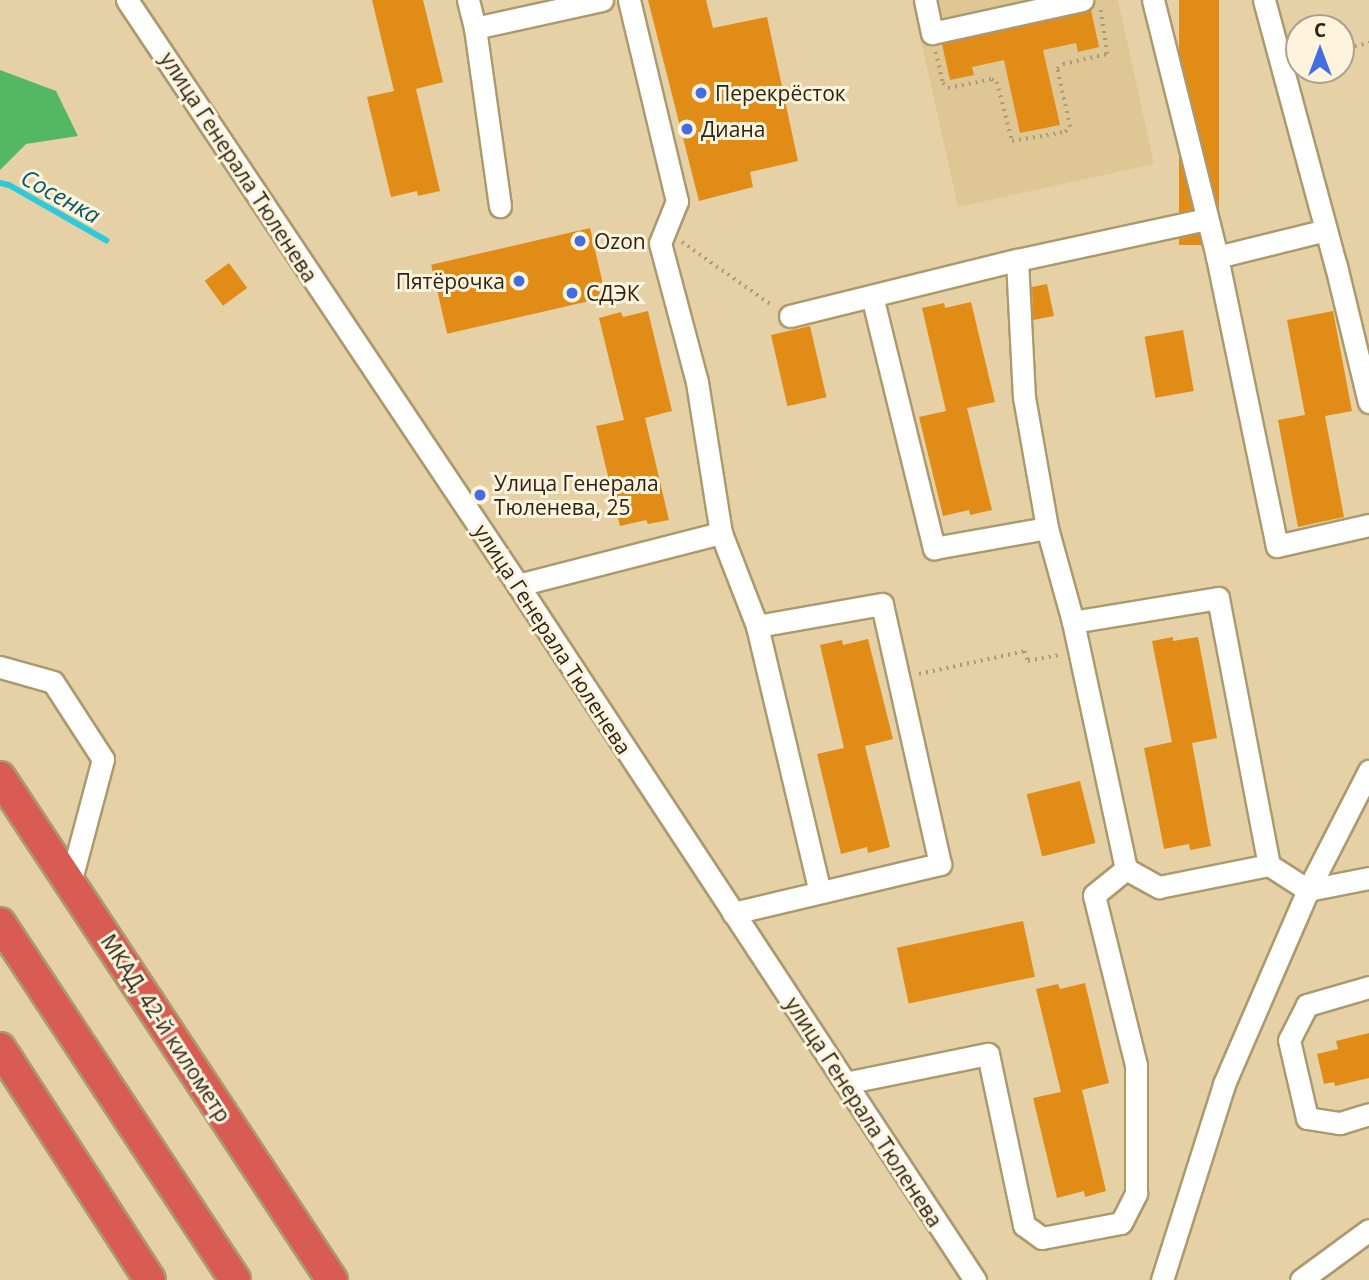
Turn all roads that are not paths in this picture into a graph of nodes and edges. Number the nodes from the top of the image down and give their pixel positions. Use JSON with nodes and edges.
{"nodes":[{"id":1,"x":127,"y":0,"type":"edge"},
{"id":2,"x":468,"y":0,"type":"edge"},
{"id":3,"x":602,"y":0,"type":"edge"},
{"id":4,"x":629,"y":0,"type":"edge"},
{"id":5,"x":925,"y":0,"type":"edge"},
{"id":6,"x":1082,"y":0,"type":"edge"},
{"id":7,"x":1153,"y":0,"type":"edge"},
{"id":8,"x":1264,"y":0,"type":"edge"},
{"id":9,"x":475,"y":28,"type":"junction"},
{"id":10,"x":500,"y":206,"type":"dead end"},
{"id":11,"x":1207,"y":219,"type":"junction"},
{"id":12,"x":1326,"y":230,"type":"junction"},
{"id":13,"x":1217,"y":257,"type":"junction"},
{"id":14,"x":1017,"y":260,"type":"junction"},
{"id":15,"x":872,"y":296,"type":"junction"},
{"id":16,"x":790,"y":316,"type":"road end"},
{"id":17,"x":1369,"y":402,"type":"edge"},
{"id":18,"x":1369,"y":526,"type":"edge"},
{"id":19,"x":1047,"y":528,"type":"junction"},
{"id":20,"x":721,"y":533,"type":"junction"},
{"id":21,"x":518,"y":584,"type":"junction"},
{"id":22,"x":1073,"y":622,"type":"junction"},
{"id":23,"x":757,"y":625,"type":"junction"},
{"id":24,"x":0,"y":667,"type":"edge"},
{"id":25,"x":1369,"y":771,"type":"edge"},
{"id":26,"x":0,"y":777,"type":"edge"},
{"id":27,"x":1269,"y":865,"type":"junction"},
{"id":28,"x":1126,"y":869,"type":"junction"},
{"id":29,"x":1369,"y":878,"type":"edge"},
{"id":30,"x":70,"y":883,"type":"junction"},
{"id":31,"x":1308,"y":890,"type":"junction"},
{"id":32,"x":820,"y":892,"type":"junction"},
{"id":33,"x":733,"y":913,"type":"junction"},
{"id":34,"x":0,"y":923,"type":"edge"},
{"id":35,"x":1369,"y":987,"type":"edge"},
{"id":36,"x":0,"y":1048,"type":"edge"},
{"id":37,"x":845,"y":1083,"type":"junction"},
{"id":38,"x":1369,"y":1114,"type":"edge"},
{"id":39,"x":1369,"y":1230,"type":"edge"},
{"id":40,"x":150,"y":1280,"type":"edge"},
{"id":41,"x":235,"y":1280,"type":"edge"},
{"id":42,"x":332,"y":1280,"type":"edge"},
{"id":43,"x":975,"y":1280,"type":"edge"},
{"id":44,"x":1162,"y":1280,"type":"edge"},
{"id":45,"x":1301,"y":1280,"type":"edge"}],
"edges":[{"from":1,"to":21,"type":"street","name":"улица Генерала Тюленева"},
{"from":2,"to":9,"type":"street"},
{"from":3,"to":9,"type":"street"},
{"from":4,"to":20,"type":"street"},
{"from":5,"to":6,"type":"street"},
{"from":7,"to":11,"type":"street"},
{"from":8,"to":12,"type":"street"},
{"from":9,"to":10,"type":"street"},
{"from":11,"to":13,"type":"street"},
{"from":11,"to":14,"type":"street"},
{"from":12,"to":13,"type":"street"},
{"from":12,"to":17,"type":"street"},
{"from":13,"to":18,"type":"street"},
{"from":14,"to":15,"type":"street"},
{"from":14,"to":19,"type":"street"},
{"from":15,"to":16,"type":"street"},
{"from":15,"to":19,"type":"street"},
{"from":19,"to":22,"type":"street"},
{"from":20,"to":21,"type":"street"},
{"from":20,"to":23,"type":"street"},
{"from":21,"to":33,"type":"street","name":"улица Генерала Тюленева"},
{"from":22,"to":27,"type":"street"},
{"from":22,"to":28,"type":"street"},
{"from":23,"to":32,"type":"street"},
{"from":23,"to":32,"type":"street"},
{"from":24,"to":30,"type":"street"},
{"from":25,"to":31,"type":"street"},
{"from":26,"to":30,"type":"highway","name":"МКАД, 42-й километр"},
{"from":27,"to":28,"type":"street"},
{"from":27,"to":31,"type":"street"},
{"from":28,"to":37,"type":"street"},
{"from":29,"to":31,"type":"street"},
{"from":30,"to":42,"type":"highway","name":"МКАД, 42-й километр"},
{"from":31,"to":44,"type":"street"},
{"from":32,"to":33,"type":"street"},
{"from":33,"to":37,"type":"street","name":"улица Генерала Тюленева"},
{"from":34,"to":41,"type":"highway"},
{"from":35,"to":38,"type":"street"},
{"from":36,"to":40,"type":"highway"},
{"from":37,"to":43,"type":"street","name":"улица Генерала Тюленева"},
{"from":39,"to":45,"type":"street"}]}
